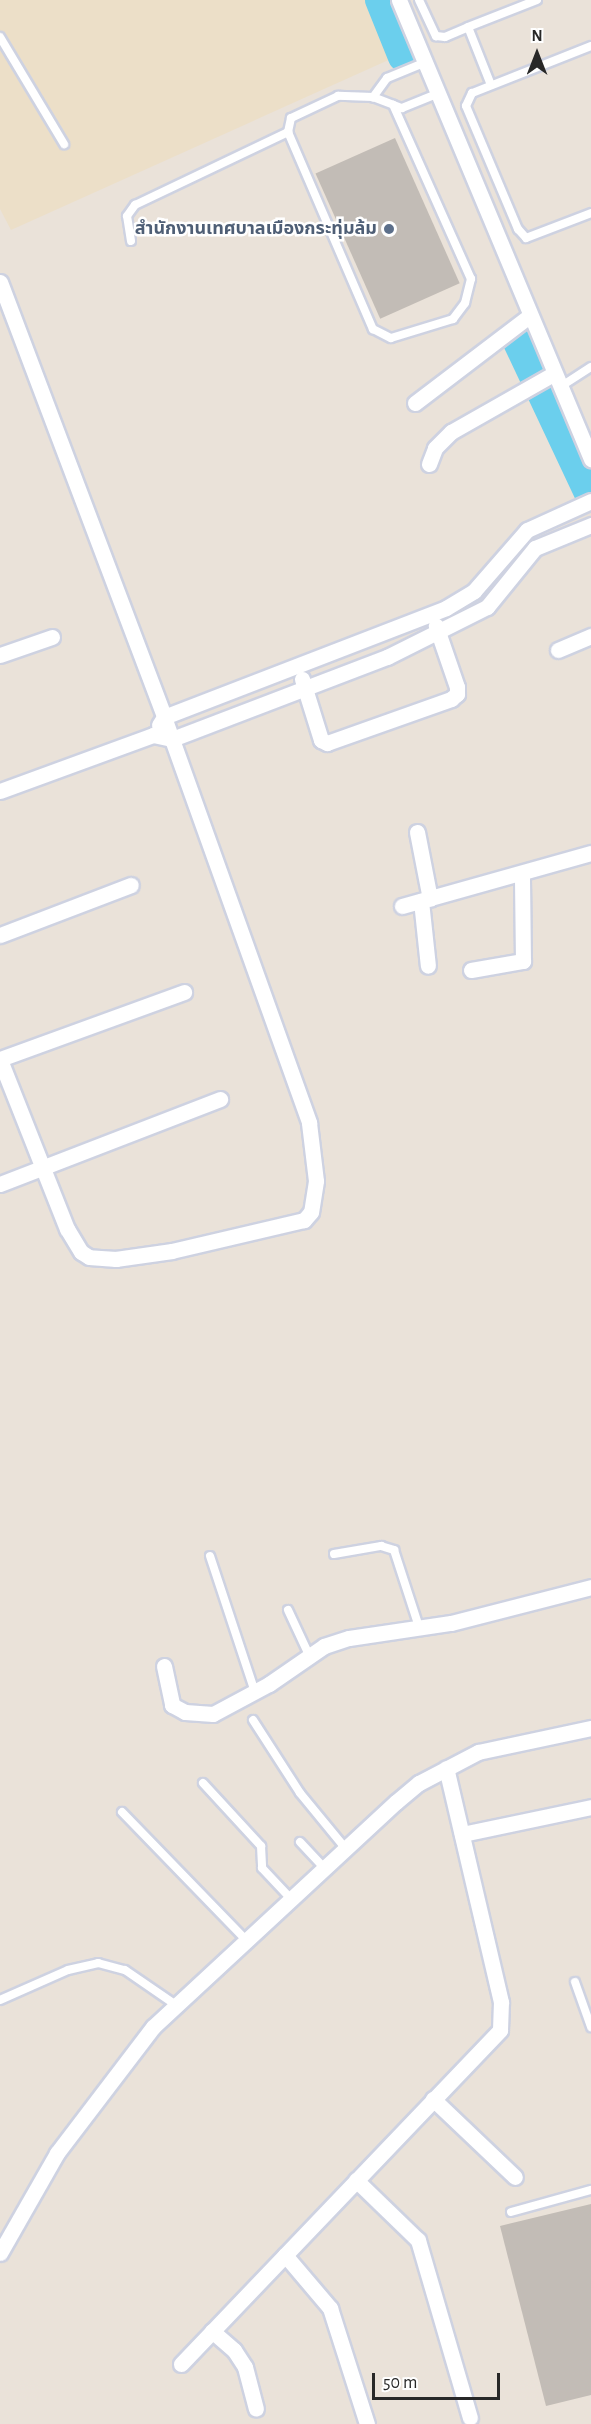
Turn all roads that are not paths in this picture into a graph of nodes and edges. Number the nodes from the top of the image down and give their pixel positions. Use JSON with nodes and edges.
{"nodes":[{"id":1,"x":399,"y":0,"type":"edge"},
{"id":2,"x":419,"y":0,"type":"edge"},
{"id":3,"x":537,"y":0,"type":"edge"},
{"id":4,"x":468,"y":27,"type":"junction"},
{"id":5,"x":0,"y":37,"type":"edge"},
{"id":6,"x":591,"y":46,"type":"edge"},
{"id":7,"x":426,"y":62,"type":"junction"},
{"id":8,"x":491,"y":86,"type":"junction"},
{"id":9,"x":439,"y":93,"type":"junction"},
{"id":10,"x":373,"y":97,"type":"junction"},
{"id":11,"x":393,"y":105,"type":"junction"},
{"id":12,"x":288,"y":132,"type":"junction"},
{"id":13,"x":64,"y":144,"type":"dead end"},
{"id":14,"x":591,"y":213,"type":"edge"},
{"id":15,"x":131,"y":241,"type":"dead end"},
{"id":16,"x":0,"y":282,"type":"edge"},
{"id":17,"x":529,"y":316,"type":"junction"},
{"id":18,"x":591,"y":367,"type":"edge"},
{"id":19,"x":545,"y":383,"type":"junction"},
{"id":20,"x":415,"y":404,"type":"dead end"},
{"id":21,"x":591,"y":459,"type":"edge"},
{"id":22,"x":429,"y":464,"type":"dead end"},
{"id":23,"x":584,"y":504,"type":"edge"},
{"id":24,"x":589,"y":526,"type":"edge"},
{"id":25,"x":431,"y":614,"type":"junction"},
{"id":26,"x":440,"y":633,"type":"junction"},
{"id":27,"x":591,"y":636,"type":"edge"},
{"id":28,"x":52,"y":637,"type":"dead end"},
{"id":29,"x":558,"y":650,"type":"dead end"},
{"id":30,"x":0,"y":656,"type":"edge"},
{"id":31,"x":298,"y":668,"type":"junction"},
{"id":32,"x":305,"y":688,"type":"junction"},
{"id":33,"x":164,"y":717,"type":"junction"},
{"id":34,"x":153,"y":735,"type":"junction"},
{"id":35,"x":172,"y":739,"type":"junction"},
{"id":36,"x":0,"y":790,"type":"edge"},
{"id":37,"x":417,"y":832,"type":"dead end"},
{"id":38,"x":591,"y":853,"type":"edge"},
{"id":39,"x":522,"y":873,"type":"junction"},
{"id":40,"x":131,"y":885,"type":"dead end"},
{"id":41,"x":426,"y":900,"type":"junction"},
{"id":42,"x":402,"y":906,"type":"dead end"},
{"id":43,"x":0,"y":935,"type":"edge"},
{"id":44,"x":428,"y":966,"type":"dead end"},
{"id":45,"x":471,"y":970,"type":"dead end"},
{"id":46,"x":184,"y":992,"type":"dead end"},
{"id":47,"x":0,"y":1059,"type":"edge"},
{"id":48,"x":219,"y":1099,"type":"dead end"},
{"id":49,"x":40,"y":1170,"type":"junction"},
{"id":50,"x":0,"y":1184,"type":"edge"},
{"id":51,"x":334,"y":1554,"type":"dead end"},
{"id":52,"x":210,"y":1556,"type":"dead end"},
{"id":53,"x":591,"y":1587,"type":"edge"},
{"id":54,"x":288,"y":1610,"type":"dead end"},
{"id":55,"x":419,"y":1627,"type":"junction"},
{"id":56,"x":309,"y":1655,"type":"junction"},
{"id":57,"x":164,"y":1666,"type":"dead end"},
{"id":58,"x":255,"y":1692,"type":"junction"},
{"id":59,"x":253,"y":1720,"type":"dead end"},
{"id":60,"x":591,"y":1728,"type":"edge"},
{"id":61,"x":446,"y":1768,"type":"junction"},
{"id":62,"x":203,"y":1783,"type":"dead end"},
{"id":63,"x":591,"y":1806,"type":"edge"},
{"id":64,"x":122,"y":1812,"type":"dead end"},
{"id":65,"x":462,"y":1834,"type":"junction"},
{"id":66,"x":300,"y":1842,"type":"dead end"},
{"id":67,"x":346,"y":1849,"type":"junction"},
{"id":68,"x":325,"y":1869,"type":"junction"},
{"id":69,"x":292,"y":1900,"type":"junction"},
{"id":70,"x":248,"y":1942,"type":"junction"},
{"id":71,"x":575,"y":1982,"type":"dead end"},
{"id":72,"x":0,"y":2000,"type":"edge"},
{"id":73,"x":176,"y":2005,"type":"junction"},
{"id":74,"x":591,"y":2027,"type":"edge"},
{"id":75,"x":434,"y":2099,"type":"junction"},
{"id":76,"x":515,"y":2177,"type":"dead end"},
{"id":77,"x":356,"y":2180,"type":"junction"},
{"id":78,"x":591,"y":2190,"type":"edge"},
{"id":79,"x":511,"y":2212,"type":"dead end"},
{"id":80,"x":0,"y":2253,"type":"edge"},
{"id":81,"x":285,"y":2255,"type":"junction"},
{"id":82,"x":212,"y":2331,"type":"junction"},
{"id":83,"x":181,"y":2364,"type":"dead end"},
{"id":84,"x":256,"y":2409,"type":"dead end"},
{"id":85,"x":470,"y":2418,"type":"dead end"},
{"id":86,"x":367,"y":2424,"type":"edge"}],
"edges":[{"from":1,"to":7,"type":"street"},
{"from":2,"to":4,"type":"lane"},
{"from":3,"to":4,"type":"lane"},
{"from":4,"to":8,"type":"lane"},
{"from":5,"to":13,"type":"lane"},
{"from":6,"to":8,"type":"lane"},
{"from":7,"to":9,"type":"street"},
{"from":7,"to":10,"type":"lane"},
{"from":8,"to":14,"type":"lane"},
{"from":9,"to":11,"type":"lane"},
{"from":9,"to":17,"type":"street"},
{"from":10,"to":11,"type":"lane"},
{"from":10,"to":12,"type":"lane"},
{"from":11,"to":12,"type":"lane"},
{"from":12,"to":15,"type":"lane"},
{"from":16,"to":33,"type":"street"},
{"from":17,"to":19,"type":"street"},
{"from":17,"to":20,"type":"street"},
{"from":18,"to":19,"type":"lane"},
{"from":19,"to":21,"type":"street"},
{"from":19,"to":22,"type":"street"},
{"from":23,"to":25,"type":"street"},
{"from":24,"to":26,"type":"street"},
{"from":25,"to":26,"type":"street"},
{"from":25,"to":31,"type":"street"},
{"from":26,"to":32,"type":"street"},
{"from":26,"to":32,"type":"street"},
{"from":27,"to":29,"type":"street"},
{"from":28,"to":30,"type":"street"},
{"from":31,"to":32,"type":"street"},
{"from":31,"to":33,"type":"street"},
{"from":32,"to":35,"type":"street"},
{"from":33,"to":34,"type":"street"},
{"from":33,"to":35,"type":"street"},
{"from":34,"to":35,"type":"street"},
{"from":34,"to":36,"type":"street"},
{"from":35,"to":49,"type":"street"},
{"from":37,"to":41,"type":"street"},
{"from":38,"to":39,"type":"street"},
{"from":39,"to":41,"type":"street"},
{"from":39,"to":45,"type":"street"},
{"from":40,"to":43,"type":"street"},
{"from":41,"to":42,"type":"street"},
{"from":41,"to":44,"type":"street"},
{"from":46,"to":47,"type":"street"},
{"from":47,"to":49,"type":"street"},
{"from":48,"to":49,"type":"street"},
{"from":49,"to":50,"type":"street"},
{"from":51,"to":55,"type":"lane"},
{"from":52,"to":58,"type":"lane"},
{"from":53,"to":55,"type":"street"},
{"from":54,"to":56,"type":"lane"},
{"from":55,"to":56,"type":"street"},
{"from":56,"to":58,"type":"street"},
{"from":57,"to":58,"type":"street"},
{"from":59,"to":67,"type":"lane"},
{"from":60,"to":61,"type":"street"},
{"from":61,"to":65,"type":"street"},
{"from":61,"to":67,"type":"street"},
{"from":62,"to":69,"type":"lane"},
{"from":63,"to":65,"type":"street"},
{"from":64,"to":70,"type":"lane"},
{"from":65,"to":75,"type":"street"},
{"from":66,"to":68,"type":"lane"},
{"from":67,"to":68,"type":"street"},
{"from":68,"to":69,"type":"street"},
{"from":69,"to":70,"type":"street"},
{"from":70,"to":73,"type":"street"},
{"from":71,"to":74,"type":"lane"},
{"from":72,"to":73,"type":"lane"},
{"from":73,"to":80,"type":"street"},
{"from":75,"to":76,"type":"street"},
{"from":75,"to":77,"type":"street"},
{"from":77,"to":81,"type":"street"},
{"from":77,"to":85,"type":"street"},
{"from":78,"to":79,"type":"lane"},
{"from":81,"to":82,"type":"street"},
{"from":81,"to":86,"type":"street"},
{"from":82,"to":83,"type":"street"},
{"from":82,"to":84,"type":"street"}]}
